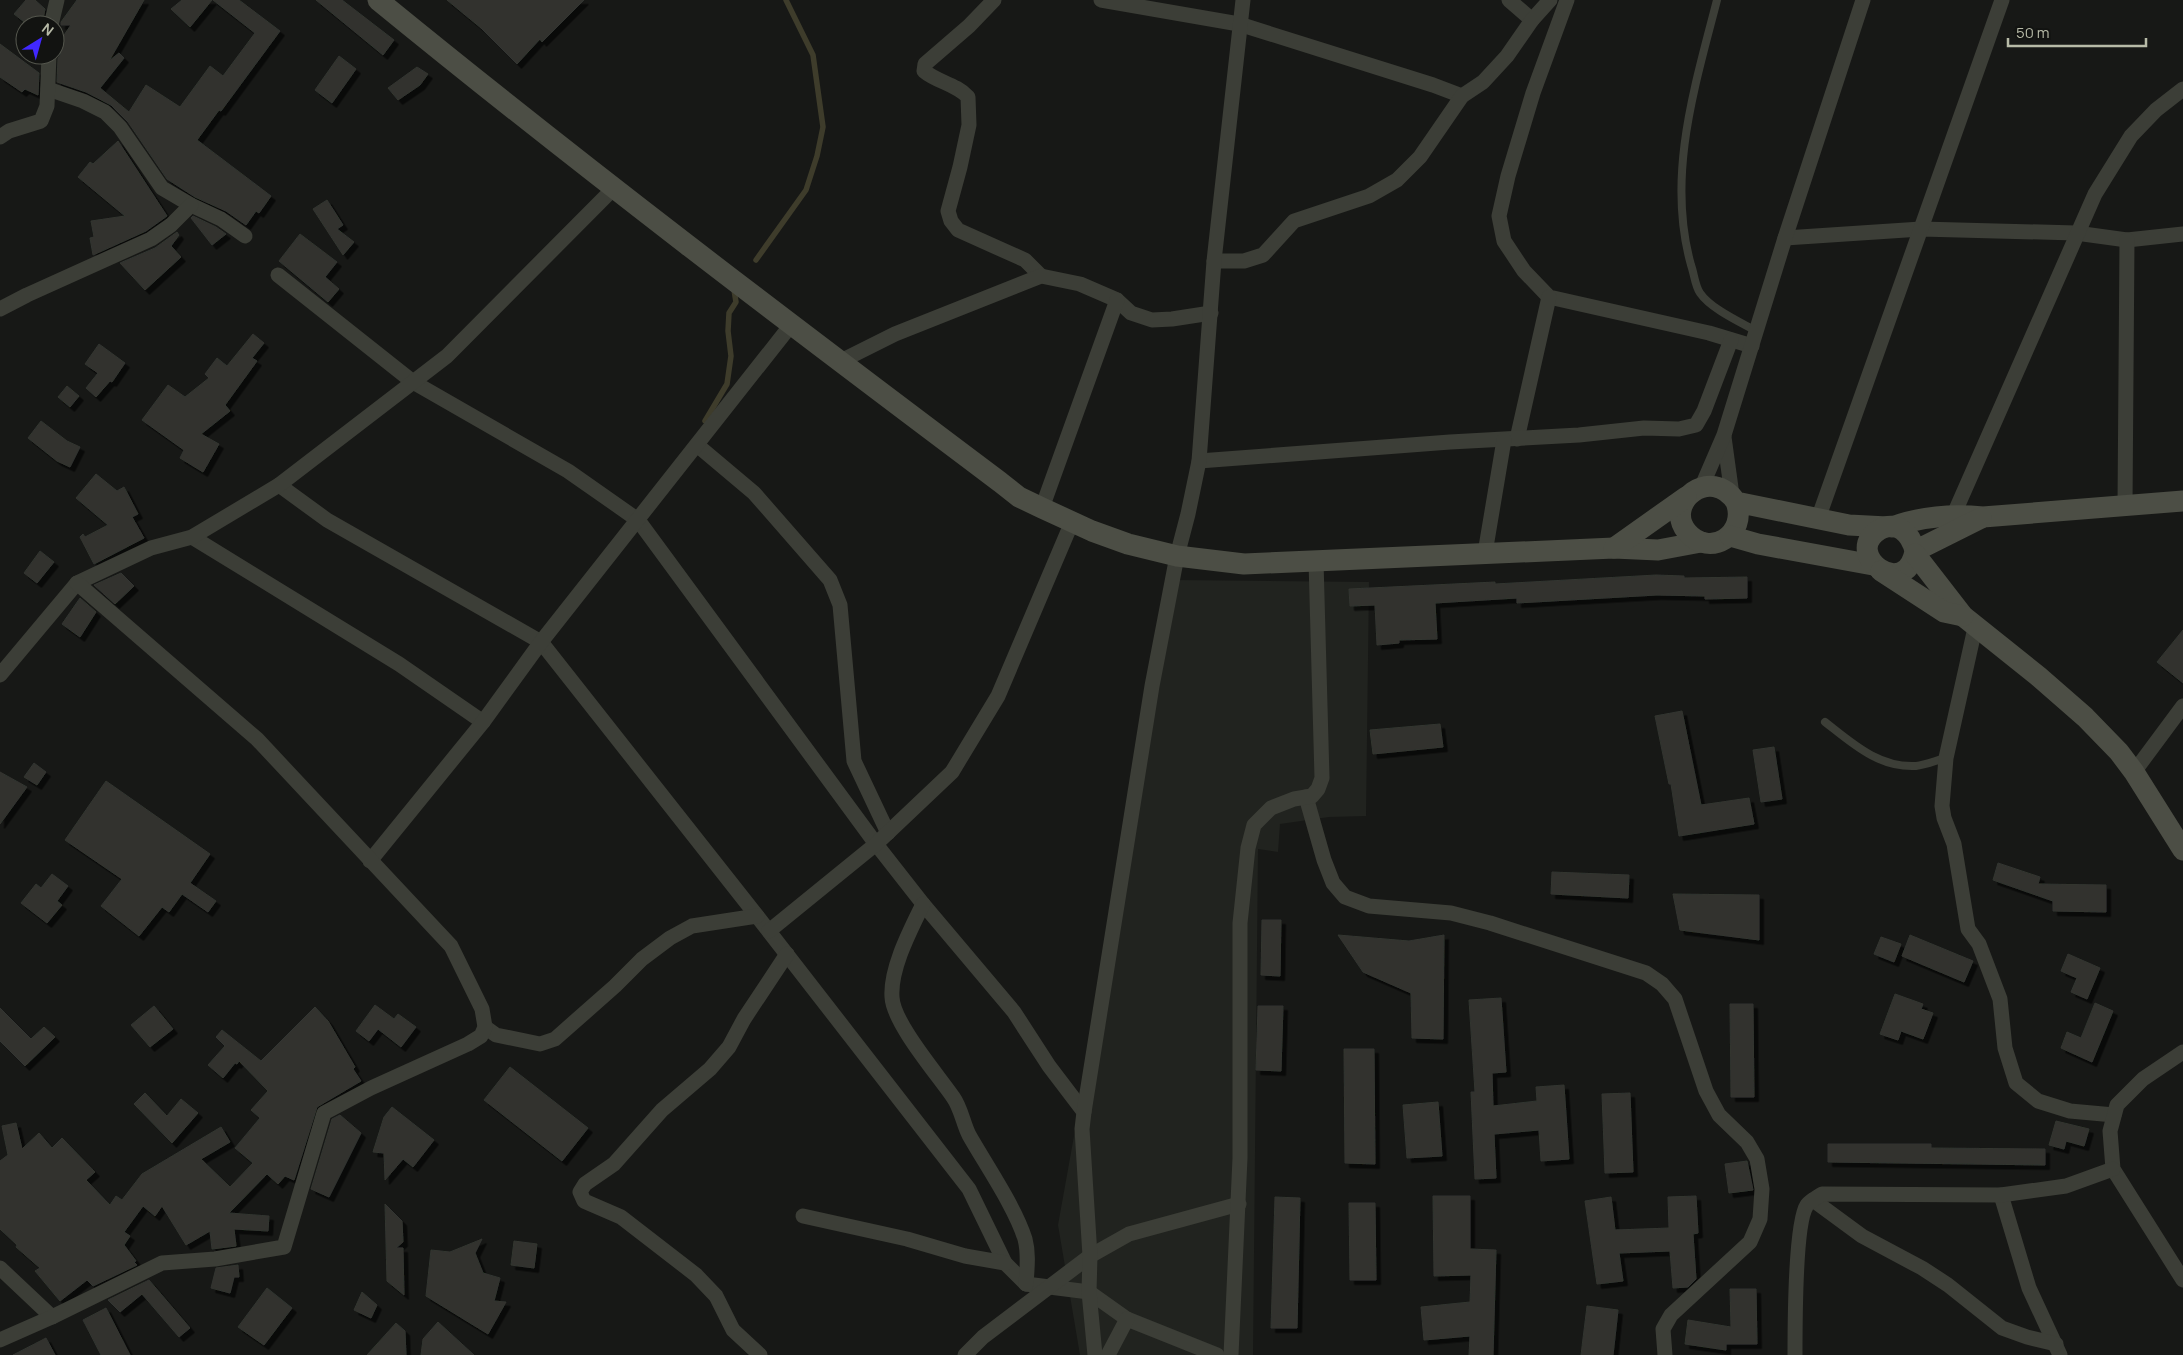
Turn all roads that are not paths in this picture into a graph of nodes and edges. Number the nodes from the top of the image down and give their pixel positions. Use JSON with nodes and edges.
{"nodes":[{"id":1,"x":57,"y":0,"type":"edge"},
{"id":2,"x":378,"y":0,"type":"edge"},
{"id":3,"x":994,"y":0,"type":"edge"},
{"id":4,"x":1101,"y":0,"type":"edge"},
{"id":5,"x":1243,"y":0,"type":"edge"},
{"id":6,"x":1509,"y":0,"type":"edge"},
{"id":7,"x":1550,"y":0,"type":"edge"},
{"id":8,"x":1567,"y":0,"type":"edge"},
{"id":9,"x":1717,"y":0,"type":"edge"},
{"id":10,"x":1863,"y":0,"type":"edge"},
{"id":11,"x":2002,"y":0,"type":"edge"},
{"id":12,"x":53,"y":15,"type":"edge"},
{"id":13,"x":1532,"y":20,"type":"junction"},
{"id":14,"x":1239,"y":24,"type":"junction"},
{"id":15,"x":49,"y":65,"type":"edge"},
{"id":16,"x":48,"y":89,"type":"junction"},
{"id":17,"x":2183,"y":89,"type":"edge"},
{"id":18,"x":1462,"y":96,"type":"junction"},
{"id":19,"x":0,"y":137,"type":"edge"},
{"id":20,"x":614,"y":188,"type":"junction"},
{"id":21,"x":191,"y":205,"type":"junction"},
{"id":22,"x":1921,"y":229,"type":"junction"},
{"id":23,"x":2076,"y":233,"type":"junction"},
{"id":24,"x":2183,"y":234,"type":"edge"},
{"id":25,"x":245,"y":236,"type":"dead end"},
{"id":26,"x":1785,"y":238,"type":"junction"},
{"id":27,"x":2127,"y":240,"type":"junction"},
{"id":28,"x":1214,"y":261,"type":"junction"},
{"id":29,"x":278,"y":275,"type":"dead end"},
{"id":30,"x":1041,"y":276,"type":"junction"},
{"id":31,"x":1549,"y":297,"type":"junction"},
{"id":32,"x":1117,"y":300,"type":"junction"},
{"id":33,"x":0,"y":309,"type":"edge"},
{"id":34,"x":1210,"y":313,"type":"junction"},
{"id":35,"x":791,"y":325,"type":"junction"},
{"id":36,"x":1756,"y":331,"type":"junction"},
{"id":37,"x":1732,"y":340,"type":"junction"},
{"id":38,"x":1752,"y":346,"type":"junction"},
{"id":39,"x":839,"y":362,"type":"junction"},
{"id":40,"x":413,"y":382,"type":"junction"},
{"id":41,"x":1724,"y":436,"type":"junction"},
{"id":42,"x":1511,"y":440,"type":"junction"},
{"id":43,"x":697,"y":445,"type":"junction"},
{"id":44,"x":1199,"y":461,"type":"junction"},
{"id":45,"x":279,"y":485,"type":"junction"},
{"id":46,"x":1694,"y":492,"type":"junction"},
{"id":47,"x":1734,"y":499,"type":"junction"},
{"id":48,"x":2183,"y":501,"type":"edge"},
{"id":49,"x":2125,"y":506,"type":"junction"},
{"id":50,"x":1042,"y":508,"type":"junction"},
{"id":51,"x":1954,"y":514,"type":"junction"},
{"id":52,"x":1984,"y":517,"type":"junction"},
{"id":53,"x":1818,"y":519,"type":"junction"},
{"id":54,"x":638,"y":520,"type":"junction"},
{"id":55,"x":1072,"y":522,"type":"junction"},
{"id":56,"x":1889,"y":527,"type":"junction"},
{"id":57,"x":1730,"y":536,"type":"junction"},
{"id":58,"x":192,"y":537,"type":"junction"},
{"id":59,"x":1701,"y":542,"type":"junction"},
{"id":60,"x":1614,"y":548,"type":"junction"},
{"id":61,"x":1915,"y":552,"type":"junction"},
{"id":62,"x":1484,"y":553,"type":"junction"},
{"id":63,"x":1177,"y":556,"type":"junction"},
{"id":64,"x":1316,"y":561,"type":"junction"},
{"id":65,"x":1876,"y":568,"type":"junction"},
{"id":66,"x":77,"y":584,"type":"junction"},
{"id":67,"x":1969,"y":622,"type":"junction"},
{"id":68,"x":541,"y":642,"type":"junction"},
{"id":69,"x":0,"y":675,"type":"edge"},
{"id":70,"x":2183,"y":706,"type":"edge"},
{"id":71,"x":483,"y":722,"type":"junction"},
{"id":72,"x":1825,"y":722,"type":"dead end"},
{"id":73,"x":1946,"y":758,"type":"junction"},
{"id":74,"x":2134,"y":772,"type":"junction"},
{"id":75,"x":1306,"y":797,"type":"junction"},
{"id":76,"x":888,"y":833,"type":"junction"},
{"id":77,"x":876,"y":844,"type":"junction"},
{"id":78,"x":2183,"y":850,"type":"edge"},
{"id":79,"x":370,"y":861,"type":"junction"},
{"id":80,"x":923,"y":904,"type":"junction"},
{"id":81,"x":757,"y":916,"type":"junction"},
{"id":82,"x":769,"y":931,"type":"junction"},
{"id":83,"x":787,"y":954,"type":"junction"},
{"id":84,"x":485,"y":1027,"type":"junction"},
{"id":85,"x":2183,"y":1052,"type":"edge"},
{"id":86,"x":1084,"y":1112,"type":"junction"},
{"id":87,"x":2114,"y":1115,"type":"junction"},
{"id":88,"x":2113,"y":1168,"type":"junction"},
{"id":89,"x":2001,"y":1195,"type":"junction"},
{"id":90,"x":1813,"y":1200,"type":"junction"},
{"id":91,"x":1239,"y":1204,"type":"junction"},
{"id":92,"x":803,"y":1216,"type":"dead end"},
{"id":93,"x":1090,"y":1256,"type":"junction"},
{"id":94,"x":1006,"y":1263,"type":"junction"},
{"id":95,"x":0,"y":1268,"type":"edge"},
{"id":96,"x":2183,"y":1280,"type":"edge"},
{"id":97,"x":1026,"y":1284,"type":"junction"},
{"id":98,"x":1047,"y":1288,"type":"junction"},
{"id":99,"x":1089,"y":1292,"type":"junction"},
{"id":100,"x":52,"y":1317,"type":"junction"},
{"id":101,"x":1127,"y":1319,"type":"junction"},
{"id":102,"x":0,"y":1340,"type":"edge"},
{"id":103,"x":2058,"y":1350,"type":"edge"},
{"id":104,"x":760,"y":1355,"type":"edge"},
{"id":105,"x":965,"y":1355,"type":"edge"},
{"id":106,"x":1095,"y":1355,"type":"edge"},
{"id":107,"x":1108,"y":1355,"type":"edge"},
{"id":108,"x":1217,"y":1355,"type":"edge"},
{"id":109,"x":1231,"y":1355,"type":"edge"},
{"id":110,"x":1665,"y":1355,"type":"edge"},
{"id":111,"x":1795,"y":1355,"type":"edge"}],
"edges":[{"from":1,"to":12,"type":"street"},
{"from":2,"to":20,"type":"main road"},
{"from":3,"to":30,"type":"street"},
{"from":4,"to":14,"type":"street"},
{"from":5,"to":14,"type":"street"},
{"from":6,"to":13,"type":"street"},
{"from":7,"to":13,"type":"street"},
{"from":8,"to":31,"type":"street"},
{"from":9,"to":36,"type":"lane"},
{"from":10,"to":26,"type":"street"},
{"from":11,"to":22,"type":"street"},
{"from":13,"to":18,"type":"street"},
{"from":14,"to":18,"type":"street"},
{"from":14,"to":28,"type":"street"},
{"from":15,"to":16,"type":"street"},
{"from":16,"to":19,"type":"street"},
{"from":16,"to":21,"type":"street"},
{"from":17,"to":23,"type":"street"},
{"from":18,"to":28,"type":"street"},
{"from":20,"to":35,"type":"main road"},
{"from":20,"to":40,"type":"street"},
{"from":21,"to":25,"type":"street"},
{"from":21,"to":33,"type":"street"},
{"from":22,"to":23,"type":"street"},
{"from":22,"to":26,"type":"street"},
{"from":22,"to":53,"type":"street"},
{"from":23,"to":27,"type":"street"},
{"from":23,"to":51,"type":"street"},
{"from":24,"to":27,"type":"street"},
{"from":26,"to":36,"type":"street"},
{"from":27,"to":49,"type":"street"},
{"from":28,"to":34,"type":"street"},
{"from":29,"to":40,"type":"street"},
{"from":30,"to":32,"type":"street"},
{"from":30,"to":39,"type":"street"},
{"from":31,"to":37,"type":"street"},
{"from":31,"to":42,"type":"street"},
{"from":32,"to":34,"type":"street"},
{"from":32,"to":50,"type":"street"},
{"from":34,"to":44,"type":"street"},
{"from":35,"to":39,"type":"main road"},
{"from":35,"to":43,"type":"street"},
{"from":36,"to":38,"type":"street"},
{"from":37,"to":38,"type":"street"},
{"from":37,"to":42,"type":"street"},
{"from":38,"to":41,"type":"street"},
{"from":39,"to":50,"type":"main road"},
{"from":40,"to":45,"type":"street"},
{"from":40,"to":54,"type":"street"},
{"from":41,"to":46,"type":"street"},
{"from":41,"to":47,"type":"street"},
{"from":42,"to":44,"type":"street"},
{"from":42,"to":62,"type":"street"},
{"from":43,"to":54,"type":"street"},
{"from":43,"to":76,"type":"street"},
{"from":44,"to":63,"type":"street"},
{"from":45,"to":58,"type":"street"},
{"from":45,"to":68,"type":"street"},
{"from":46,"to":47,"type":"main road"},
{"from":46,"to":59,"type":"main road"},
{"from":46,"to":60,"type":"main road"},
{"from":47,"to":53,"type":"main road"},
{"from":47,"to":57,"type":"main road"},
{"from":48,"to":49,"type":"main road"},
{"from":49,"to":52,"type":"main road"},
{"from":50,"to":55,"type":"main road"},
{"from":51,"to":52,"type":"main road"},
{"from":51,"to":56,"type":"main road"},
{"from":52,"to":61,"type":"main road"},
{"from":53,"to":56,"type":"main road"},
{"from":54,"to":68,"type":"street"},
{"from":54,"to":77,"type":"street"},
{"from":55,"to":63,"type":"main road"},
{"from":55,"to":76,"type":"street"},
{"from":56,"to":61,"type":"main road"},
{"from":56,"to":65,"type":"main road"},
{"from":57,"to":59,"type":"main road"},
{"from":57,"to":65,"type":"main road"},
{"from":58,"to":66,"type":"street"},
{"from":58,"to":71,"type":"street"},
{"from":59,"to":60,"type":"main road"},
{"from":60,"to":62,"type":"main road"},
{"from":61,"to":65,"type":"main road"},
{"from":61,"to":67,"type":"main road"},
{"from":62,"to":64,"type":"main road"},
{"from":63,"to":64,"type":"main road"},
{"from":63,"to":86,"type":"street"},
{"from":64,"to":75,"type":"street"},
{"from":65,"to":67,"type":"main road"},
{"from":66,"to":69,"type":"street"},
{"from":66,"to":79,"type":"street"},
{"from":67,"to":73,"type":"street"},
{"from":67,"to":74,"type":"main road"},
{"from":68,"to":71,"type":"street"},
{"from":68,"to":81,"type":"street"},
{"from":70,"to":74,"type":"street"},
{"from":71,"to":79,"type":"street"},
{"from":72,"to":73,"type":"lane"},
{"from":73,"to":87,"type":"street"},
{"from":74,"to":78,"type":"main road"},
{"from":75,"to":91,"type":"street"},
{"from":75,"to":110,"type":"street"},
{"from":76,"to":77,"type":"street"},
{"from":77,"to":80,"type":"street"},
{"from":77,"to":82,"type":"street"},
{"from":79,"to":84,"type":"street"},
{"from":80,"to":86,"type":"street"},
{"from":80,"to":97,"type":"street"},
{"from":81,"to":82,"type":"street"},
{"from":81,"to":84,"type":"street"},
{"from":82,"to":83,"type":"street"},
{"from":83,"to":94,"type":"street"},
{"from":83,"to":104,"type":"street"},
{"from":84,"to":100,"type":"street"},
{"from":85,"to":87,"type":"street"},
{"from":86,"to":93,"type":"street"},
{"from":87,"to":88,"type":"street"},
{"from":88,"to":89,"type":"street"},
{"from":88,"to":96,"type":"street"},
{"from":89,"to":90,"type":"street"},
{"from":89,"to":103,"type":"street"},
{"from":90,"to":103,"type":"street"},
{"from":90,"to":111,"type":"street"},
{"from":91,"to":93,"type":"street"},
{"from":91,"to":109,"type":"street"},
{"from":92,"to":94,"type":"street"},
{"from":93,"to":98,"type":"street"},
{"from":93,"to":99,"type":"street"},
{"from":94,"to":97,"type":"street"},
{"from":95,"to":100,"type":"street"},
{"from":97,"to":98,"type":"street"},
{"from":98,"to":99,"type":"street"},
{"from":98,"to":105,"type":"street"},
{"from":99,"to":101,"type":"street"},
{"from":99,"to":106,"type":"street"},
{"from":100,"to":102,"type":"street"},
{"from":101,"to":107,"type":"street"},
{"from":101,"to":108,"type":"street"}]}
